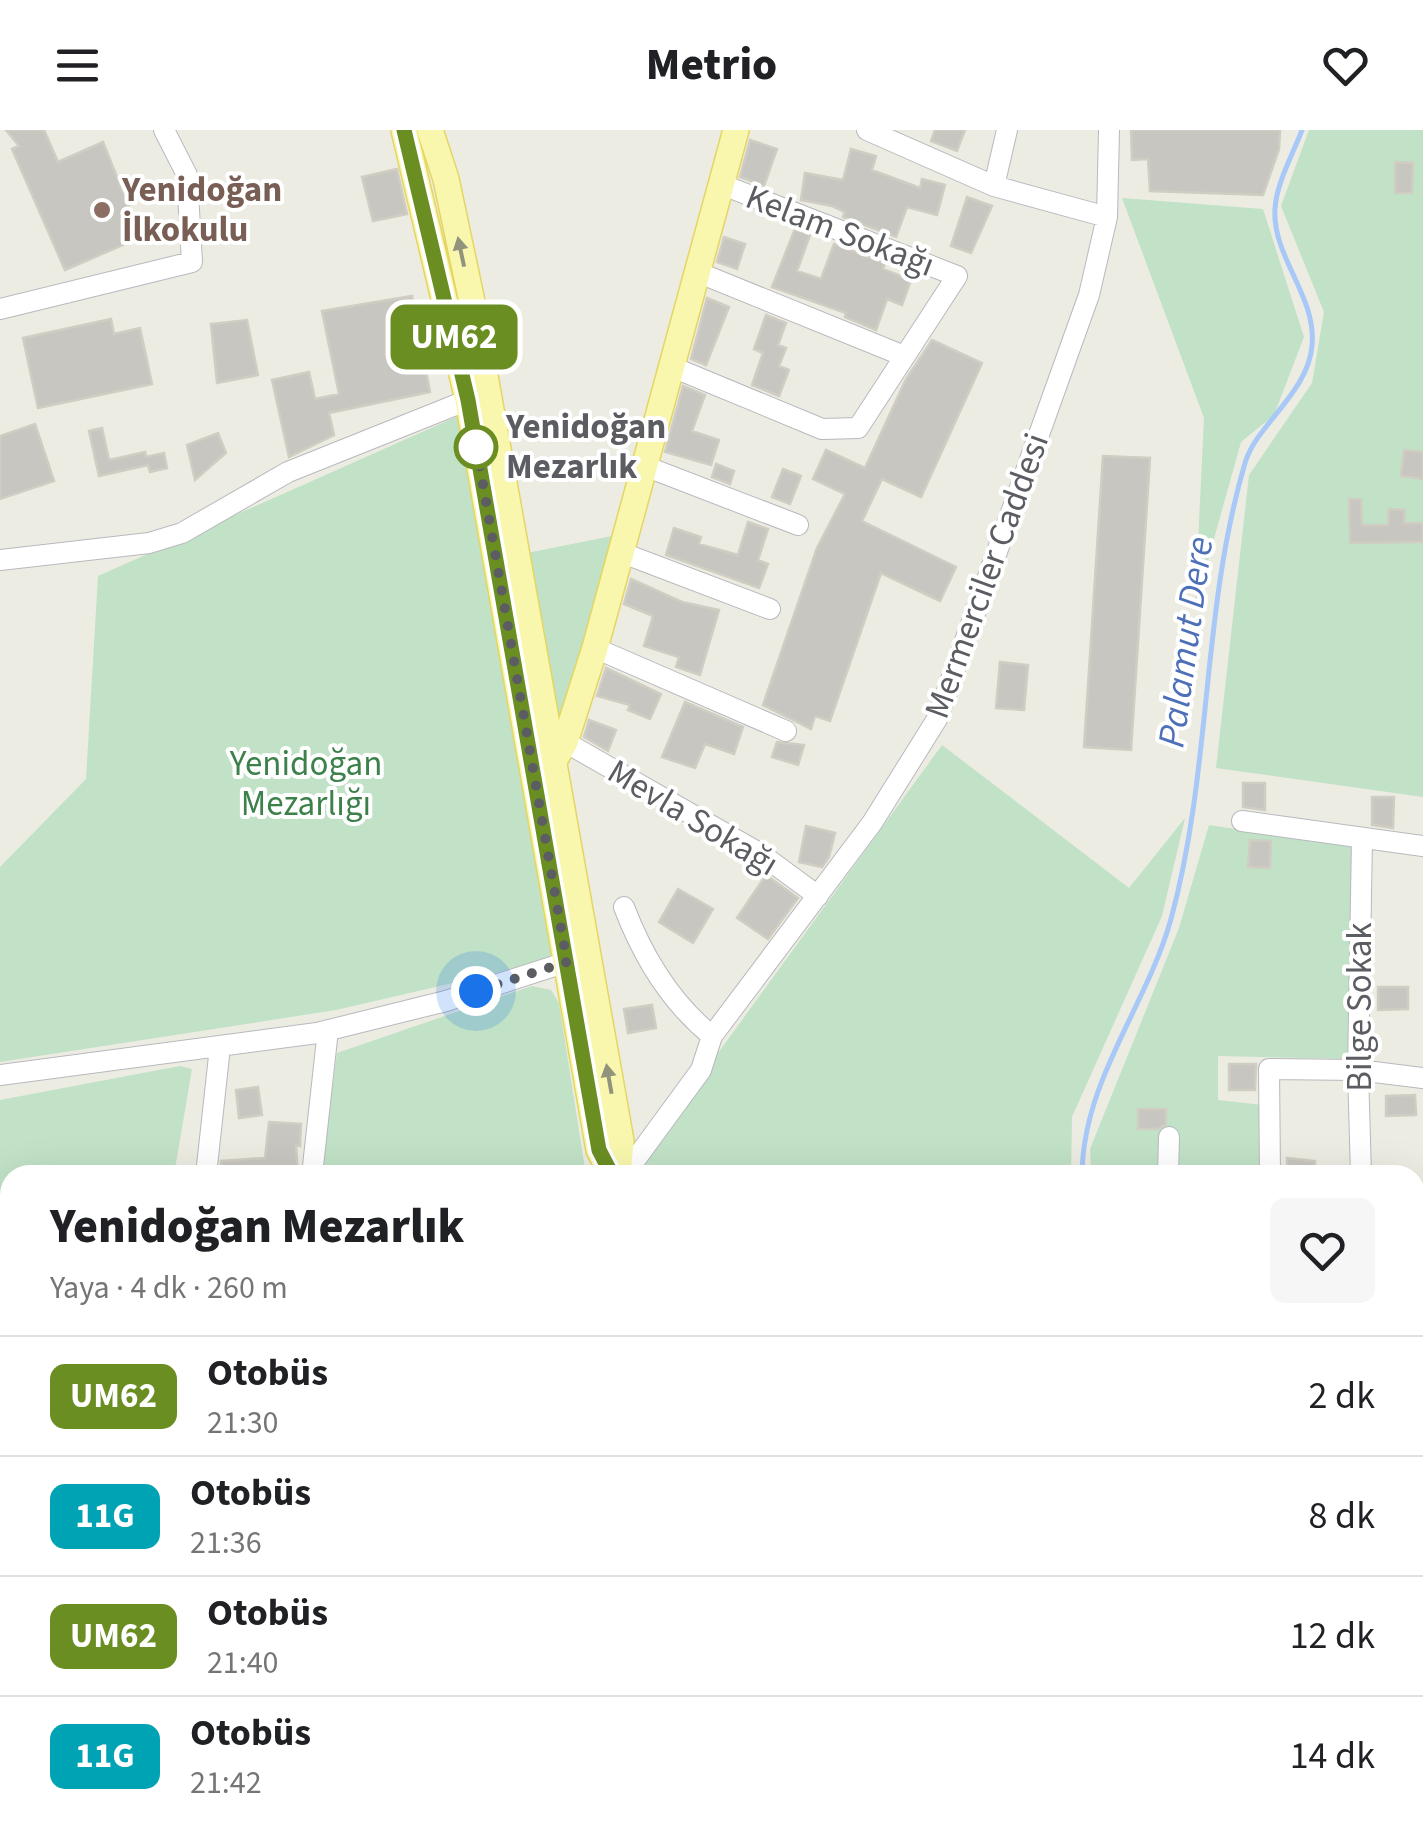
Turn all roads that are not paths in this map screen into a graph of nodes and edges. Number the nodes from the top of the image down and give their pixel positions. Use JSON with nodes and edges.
{"nodes":[{"id":1,"x":164,"y":130,"type":"edge"},
{"id":2,"x":404,"y":130,"type":"edge"},
{"id":3,"x":430,"y":130,"type":"edge"},
{"id":4,"x":736,"y":130,"type":"edge"},
{"id":5,"x":866,"y":130,"type":"edge"},
{"id":6,"x":1006,"y":130,"type":"edge"},
{"id":7,"x":1109,"y":130,"type":"edge"},
{"id":8,"x":723,"y":185,"type":"junction"},
{"id":9,"x":994,"y":186,"type":"junction"},
{"id":10,"x":1107,"y":216,"type":"junction"},
{"id":11,"x":697,"y":272,"type":"junction"},
{"id":12,"x":0,"y":309,"type":"edge"},
{"id":13,"x":904,"y":356,"type":"junction"},
{"id":14,"x":670,"y":366,"type":"junction"},
{"id":15,"x":468,"y":400,"type":"junction"},
{"id":16,"x":642,"y":465,"type":"junction"},
{"id":17,"x":798,"y":525,"type":"dead end"},
{"id":18,"x":620,"y":552,"type":"junction"},
{"id":19,"x":0,"y":560,"type":"edge"},
{"id":20,"x":770,"y":609,"type":"dead end"},
{"id":21,"x":596,"y":648,"type":"junction"},
{"id":22,"x":786,"y":731,"type":"dead end"},
{"id":23,"x":551,"y":756,"type":"junction"},
{"id":24,"x":1242,"y":821,"type":"dead end"},
{"id":25,"x":1362,"y":839,"type":"junction"},
{"id":26,"x":1423,"y":846,"type":"edge"},
{"id":27,"x":818,"y":896,"type":"junction"},
{"id":28,"x":624,"y":908,"type":"dead end"},
{"id":29,"x":578,"y":962,"type":"junction"},
{"id":30,"x":328,"y":1030,"type":"junction"},
{"id":31,"x":712,"y":1036,"type":"junction"},
{"id":32,"x":220,"y":1047,"type":"junction"},
{"id":33,"x":1358,"y":1070,"type":"junction"},
{"id":34,"x":0,"y":1075,"type":"edge"},
{"id":35,"x":1423,"y":1078,"type":"edge"},
{"id":36,"x":1170,"y":1138,"type":"dead end"},
{"id":37,"x":207,"y":1165,"type":"edge"},
{"id":38,"x":313,"y":1165,"type":"edge"},
{"id":39,"x":610,"y":1165,"type":"edge"},
{"id":40,"x":626,"y":1165,"type":"edge"},
{"id":41,"x":1169,"y":1165,"type":"edge"},
{"id":42,"x":1270,"y":1165,"type":"edge"},
{"id":43,"x":1361,"y":1165,"type":"edge"}],
"edges":[{"from":1,"to":12,"type":"street"},
{"from":2,"to":15,"type":"main road"},
{"from":23,"to":3,"type":"main road","one_way":true},
{"from":4,"to":8,"type":"main road"},
{"from":5,"to":9,"type":"street"},
{"from":6,"to":9,"type":"street"},
{"from":7,"to":10,"type":"street","name":"Mermerciler Caddesi"},
{"from":8,"to":11,"type":"main road"},
{"from":8,"to":13,"type":"street","name":"Kelam Sokağı"},
{"from":9,"to":10,"type":"street"},
{"from":10,"to":27,"type":"street","name":"Mermerciler Caddesi"},
{"from":11,"to":13,"type":"street"},
{"from":11,"to":14,"type":"main road"},
{"from":13,"to":14,"type":"street"},
{"from":14,"to":16,"type":"main road"},
{"from":15,"to":19,"type":"street"},
{"from":15,"to":23,"type":"main road"},
{"from":16,"to":17,"type":"street"},
{"from":16,"to":18,"type":"main road"},
{"from":18,"to":20,"type":"street"},
{"from":18,"to":21,"type":"main road"},
{"from":21,"to":22,"type":"street"},
{"from":21,"to":23,"type":"main road"},
{"from":23,"to":27,"type":"street","name":"Mevla Sokağı"},
{"from":23,"to":29,"type":"main road"},
{"from":24,"to":25,"type":"street"},
{"from":25,"to":26,"type":"street"},
{"from":25,"to":33,"type":"street","name":"Bilge Sokak"},
{"from":27,"to":31,"type":"street","name":"Mermerciler Caddesi"},
{"from":28,"to":31,"type":"street"},
{"from":29,"to":30,"type":"street"},
{"from":29,"to":39,"type":"main road"},
{"from":30,"to":32,"type":"street"},
{"from":30,"to":38,"type":"street"},
{"from":31,"to":40,"type":"street","name":"Mermerciler Caddesi"},
{"from":32,"to":34,"type":"street"},
{"from":32,"to":37,"type":"street"},
{"from":33,"to":35,"type":"street"},
{"from":33,"to":42,"type":"street"},
{"from":33,"to":43,"type":"street","name":"Bilge Sokak"},
{"from":36,"to":41,"type":"street"}]}
